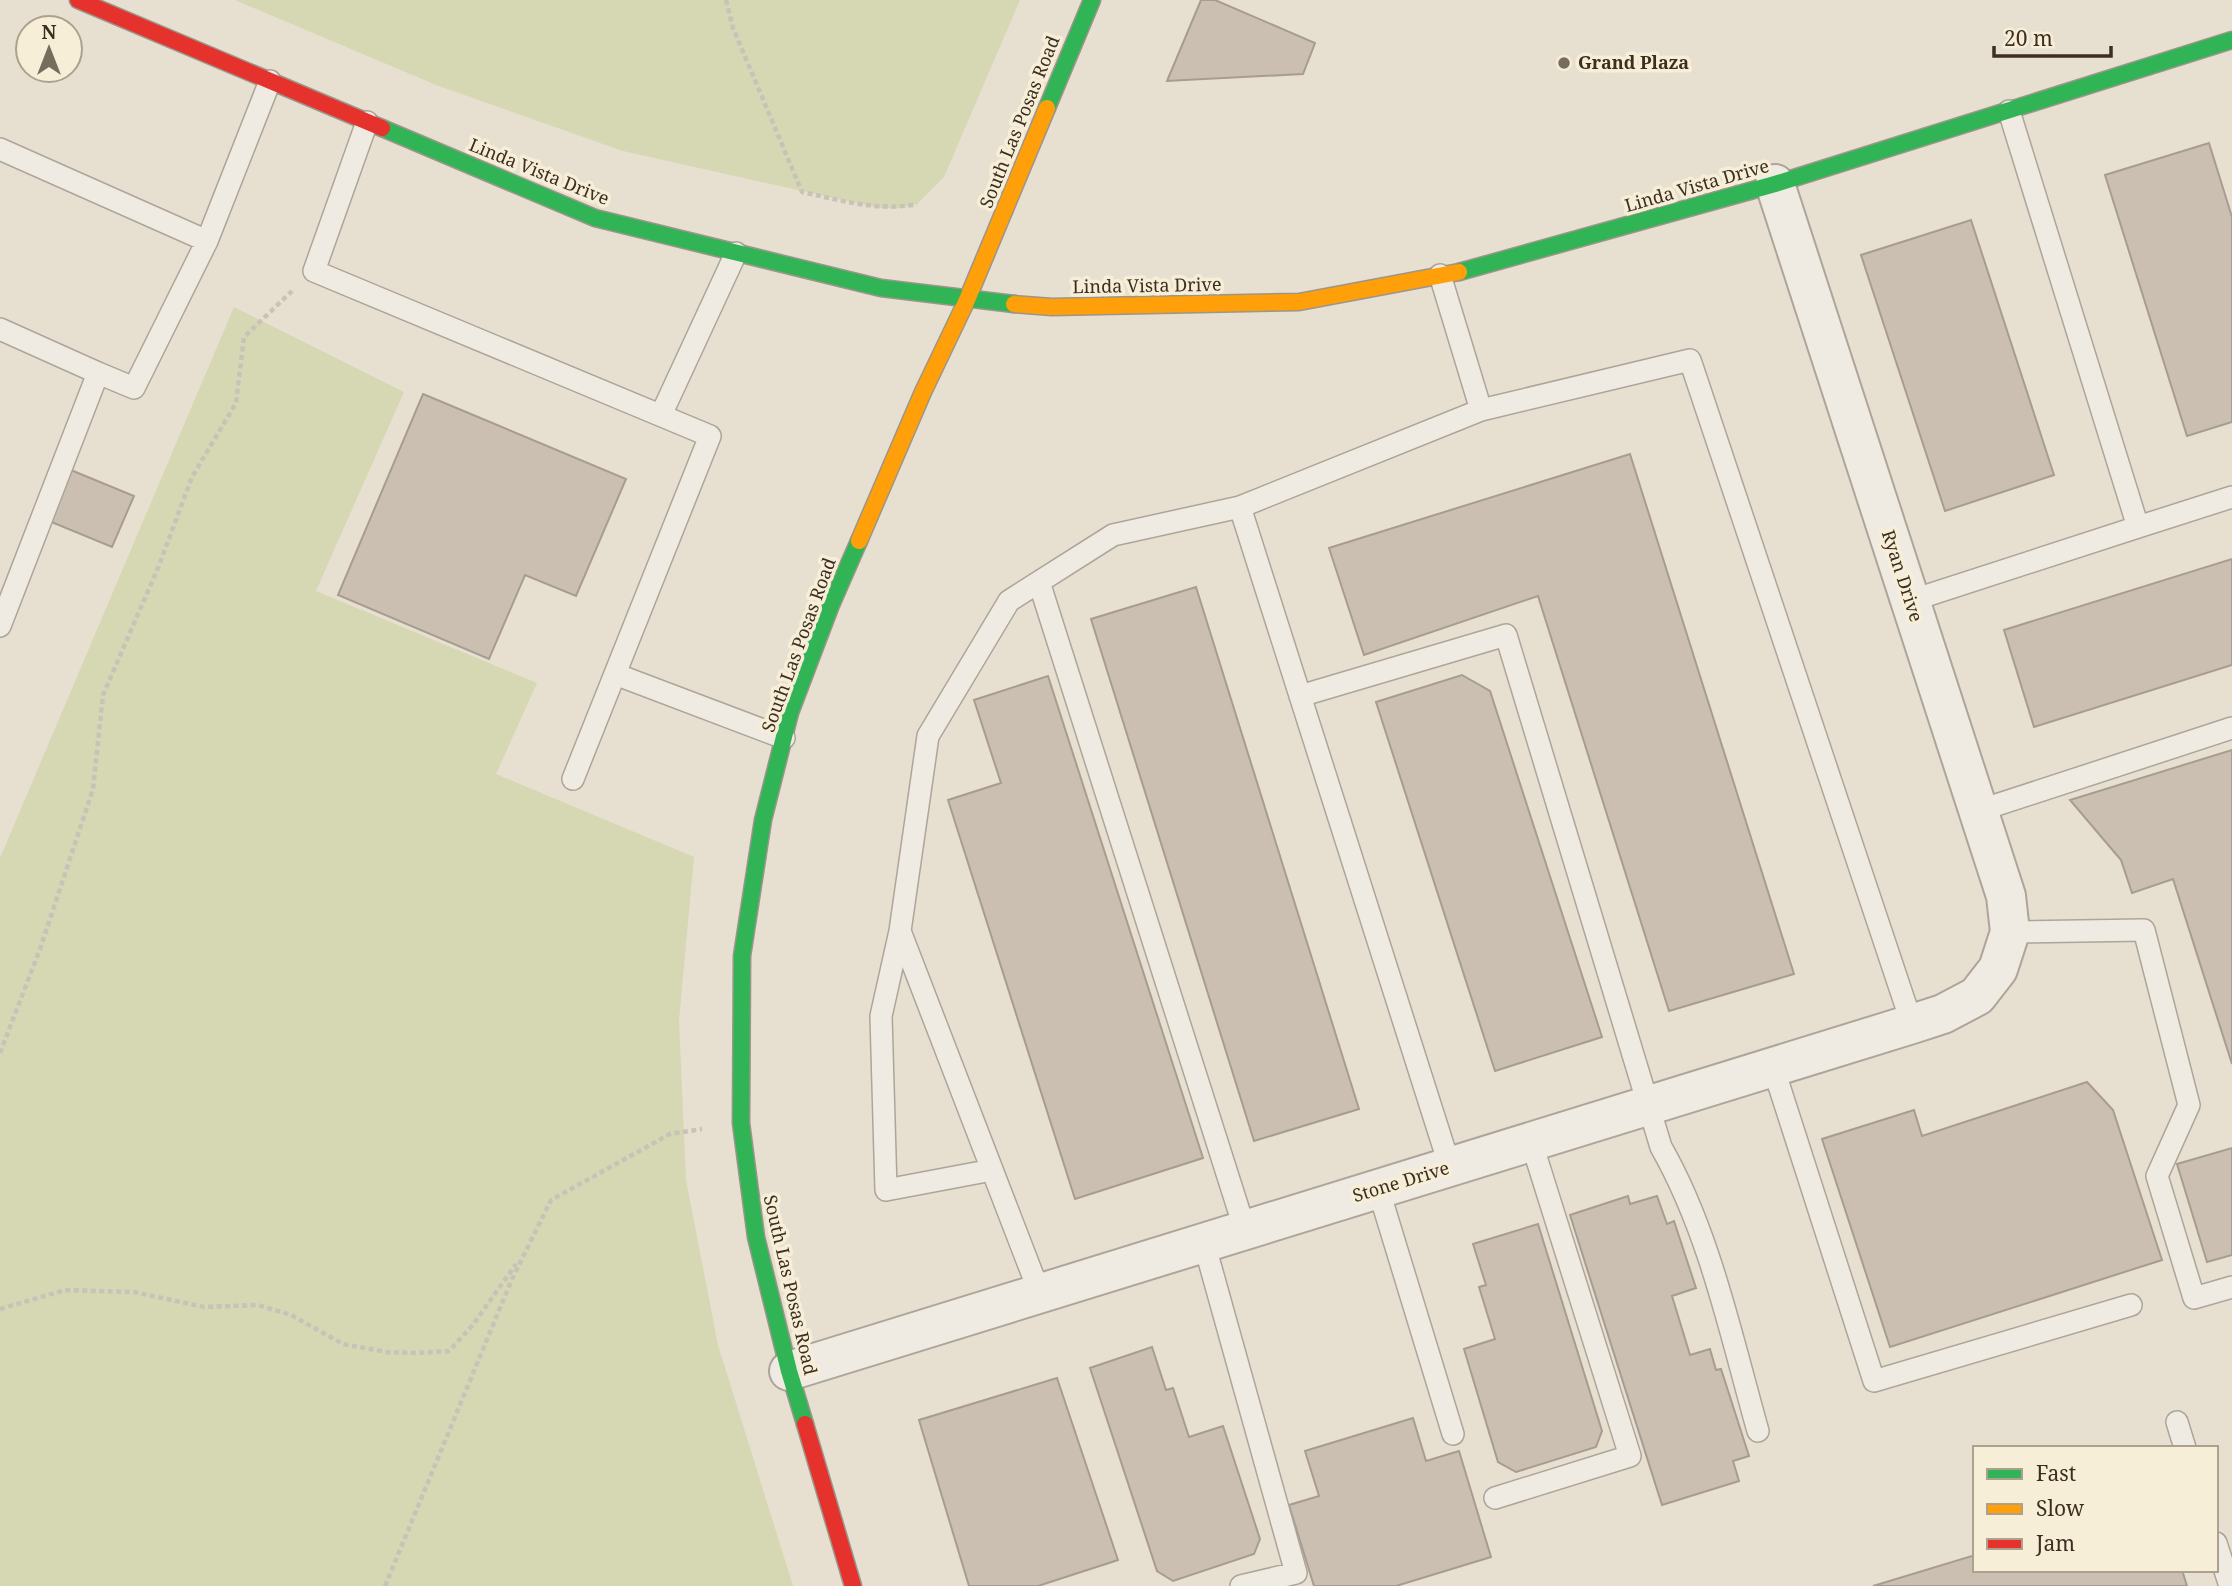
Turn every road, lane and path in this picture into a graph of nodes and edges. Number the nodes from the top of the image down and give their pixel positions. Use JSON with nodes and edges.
{"nodes":[{"id":1,"x":78,"y":0,"type":"edge"},
{"id":2,"x":726,"y":0,"type":"edge"},
{"id":3,"x":1091,"y":0,"type":"edge"},
{"id":4,"x":2230,"y":47,"type":"edge"},
{"id":5,"x":270,"y":81,"type":"junction"},
{"id":6,"x":2009,"y":111,"type":"junction"},
{"id":7,"x":367,"y":122,"type":"junction"},
{"id":8,"x":0,"y":149,"type":"edge"},
{"id":9,"x":1775,"y":184,"type":"junction"},
{"id":10,"x":917,"y":204,"type":"dead end"},
{"id":11,"x":207,"y":242,"type":"junction"},
{"id":12,"x":736,"y":253,"type":"junction"},
{"id":13,"x":314,"y":271,"type":"junction"},
{"id":14,"x":1440,"y":275,"type":"junction"},
{"id":15,"x":967,"y":300,"type":"junction"},
{"id":16,"x":0,"y":329,"type":"edge"},
{"id":17,"x":98,"y":373,"type":"junction"},
{"id":18,"x":1481,"y":410,"type":"junction"},
{"id":19,"x":661,"y":415,"type":"junction"},
{"id":20,"x":2232,"y":497,"type":"edge"},
{"id":21,"x":1240,"y":508,"type":"junction"},
{"id":22,"x":2138,"y":527,"type":"junction"},
{"id":23,"x":1039,"y":582,"type":"junction"},
{"id":24,"x":1910,"y":601,"type":"junction"},
{"id":25,"x":0,"y":625,"type":"edge"},
{"id":26,"x":615,"y":674,"type":"junction"},
{"id":27,"x":1300,"y":696,"type":"junction"},
{"id":28,"x":2232,"y":728,"type":"edge"},
{"id":29,"x":783,"y":738,"type":"junction"},
{"id":30,"x":573,"y":779,"type":"dead end"},
{"id":31,"x":1978,"y":811,"type":"junction"},
{"id":32,"x":900,"y":931,"type":"junction"},
{"id":33,"x":2010,"y":932,"type":"junction"},
{"id":34,"x":1998,"y":969,"type":"joint"},
{"id":35,"x":1912,"y":1024,"type":"junction"},
{"id":36,"x":0,"y":1053,"type":"edge"},
{"id":37,"x":1773,"y":1067,"type":"junction"},
{"id":38,"x":1649,"y":1105,"type":"junction"},
{"id":39,"x":741,"y":1123,"type":"junction"},
{"id":40,"x":1531,"y":1141,"type":"junction"},
{"id":41,"x":1450,"y":1167,"type":"junction"},
{"id":42,"x":992,"y":1170,"type":"junction"},
{"id":43,"x":1378,"y":1188,"type":"junction"},
{"id":44,"x":1245,"y":1230,"type":"junction"},
{"id":45,"x":1204,"y":1243,"type":"junction"},
{"id":46,"x":527,"y":1250,"type":"junction"},
{"id":47,"x":2232,"y":1287,"type":"edge"},
{"id":48,"x":1040,"y":1294,"type":"junction"},
{"id":49,"x":2131,"y":1305,"type":"dead end"},
{"id":50,"x":0,"y":1309,"type":"edge"},
{"id":51,"x":789,"y":1371,"type":"junction"},
{"id":52,"x":2177,"y":1422,"type":"dead end"},
{"id":53,"x":1758,"y":1431,"type":"dead end"},
{"id":54,"x":1453,"y":1434,"type":"dead end"},
{"id":55,"x":2184,"y":1446,"type":"edge"},
{"id":56,"x":1494,"y":1498,"type":"dead end"},
{"id":57,"x":2218,"y":1549,"type":"edge"},
{"id":58,"x":385,"y":1586,"type":"edge"},
{"id":59,"x":853,"y":1586,"type":"edge"},
{"id":60,"x":1241,"y":1586,"type":"edge"},
{"id":61,"x":2230,"y":1586,"type":"edge"}],
"edges":[{"from":1,"to":5,"type":"main road","name":"Linda Vista Drive"},
{"from":2,"to":10,"type":"path"},
{"from":3,"to":15,"type":"main road","name":"South Las Posas Road"},
{"from":4,"to":6,"type":"main road","name":"Linda Vista Drive"},
{"from":5,"to":7,"type":"main road","name":"Linda Vista Drive"},
{"from":5,"to":11,"type":"lane"},
{"from":6,"to":9,"type":"main road","name":"Linda Vista Drive"},
{"from":6,"to":22,"type":"lane"},
{"from":7,"to":12,"type":"main road","name":"Linda Vista Drive"},
{"from":7,"to":13,"type":"lane"},
{"from":8,"to":11,"type":"lane"},
{"from":9,"to":14,"type":"main road","name":"Linda Vista Drive"},
{"from":9,"to":24,"type":"street","name":"Ryan Drive"},
{"from":11,"to":17,"type":"lane"},
{"from":12,"to":15,"type":"main road","name":"Linda Vista Drive"},
{"from":12,"to":19,"type":"lane"},
{"from":13,"to":19,"type":"lane"},
{"from":13,"to":36,"type":"path"},
{"from":14,"to":15,"type":"main road","name":"Linda Vista Drive"},
{"from":14,"to":18,"type":"lane"},
{"from":15,"to":29,"type":"main road","name":"South Las Posas Road"},
{"from":16,"to":17,"type":"lane"},
{"from":17,"to":25,"type":"lane"},
{"from":18,"to":21,"type":"lane"},
{"from":18,"to":35,"type":"lane"},
{"from":19,"to":26,"type":"lane"},
{"from":20,"to":22,"type":"lane"},
{"from":21,"to":23,"type":"lane"},
{"from":21,"to":27,"type":"lane"},
{"from":22,"to":24,"type":"lane"},
{"from":23,"to":32,"type":"lane"},
{"from":23,"to":44,"type":"lane"},
{"from":24,"to":31,"type":"street","name":"Ryan Drive"},
{"from":26,"to":29,"type":"lane"},
{"from":26,"to":30,"type":"lane"},
{"from":27,"to":38,"type":"lane"},
{"from":27,"to":41,"type":"lane"},
{"from":28,"to":31,"type":"lane"},
{"from":29,"to":39,"type":"main road","name":"South Las Posas Road"},
{"from":31,"to":33,"type":"street","name":"Ryan Drive"},
{"from":32,"to":42,"type":"lane"},
{"from":32,"to":42,"type":"lane"},
{"from":33,"to":34,"type":"street","name":"Ryan Drive"},
{"from":33,"to":47,"type":"lane"},
{"from":34,"to":35,"type":"street","name":"Stone Drive"},
{"from":35,"to":37,"type":"street","name":"Stone Drive"},
{"from":37,"to":38,"type":"street","name":"Stone Drive"},
{"from":37,"to":49,"type":"lane"},
{"from":38,"to":40,"type":"street","name":"Stone Drive"},
{"from":38,"to":53,"type":"lane"},
{"from":39,"to":46,"type":"path"},
{"from":39,"to":51,"type":"main road","name":"South Las Posas Road"},
{"from":40,"to":41,"type":"street","name":"Stone Drive"},
{"from":40,"to":56,"type":"lane"},
{"from":41,"to":43,"type":"street","name":"Stone Drive"},
{"from":42,"to":48,"type":"lane"},
{"from":43,"to":44,"type":"street","name":"Stone Drive"},
{"from":43,"to":54,"type":"lane"},
{"from":44,"to":45,"type":"street","name":"Stone Drive"},
{"from":45,"to":48,"type":"street","name":"Stone Drive"},
{"from":45,"to":60,"type":"lane"},
{"from":46,"to":50,"type":"path"},
{"from":46,"to":58,"type":"path"},
{"from":48,"to":51,"type":"street","name":"Stone Drive"},
{"from":51,"to":59,"type":"main road","name":"South Las Posas Road"},
{"from":52,"to":55,"type":"lane"},
{"from":57,"to":61,"type":"lane"}]}
